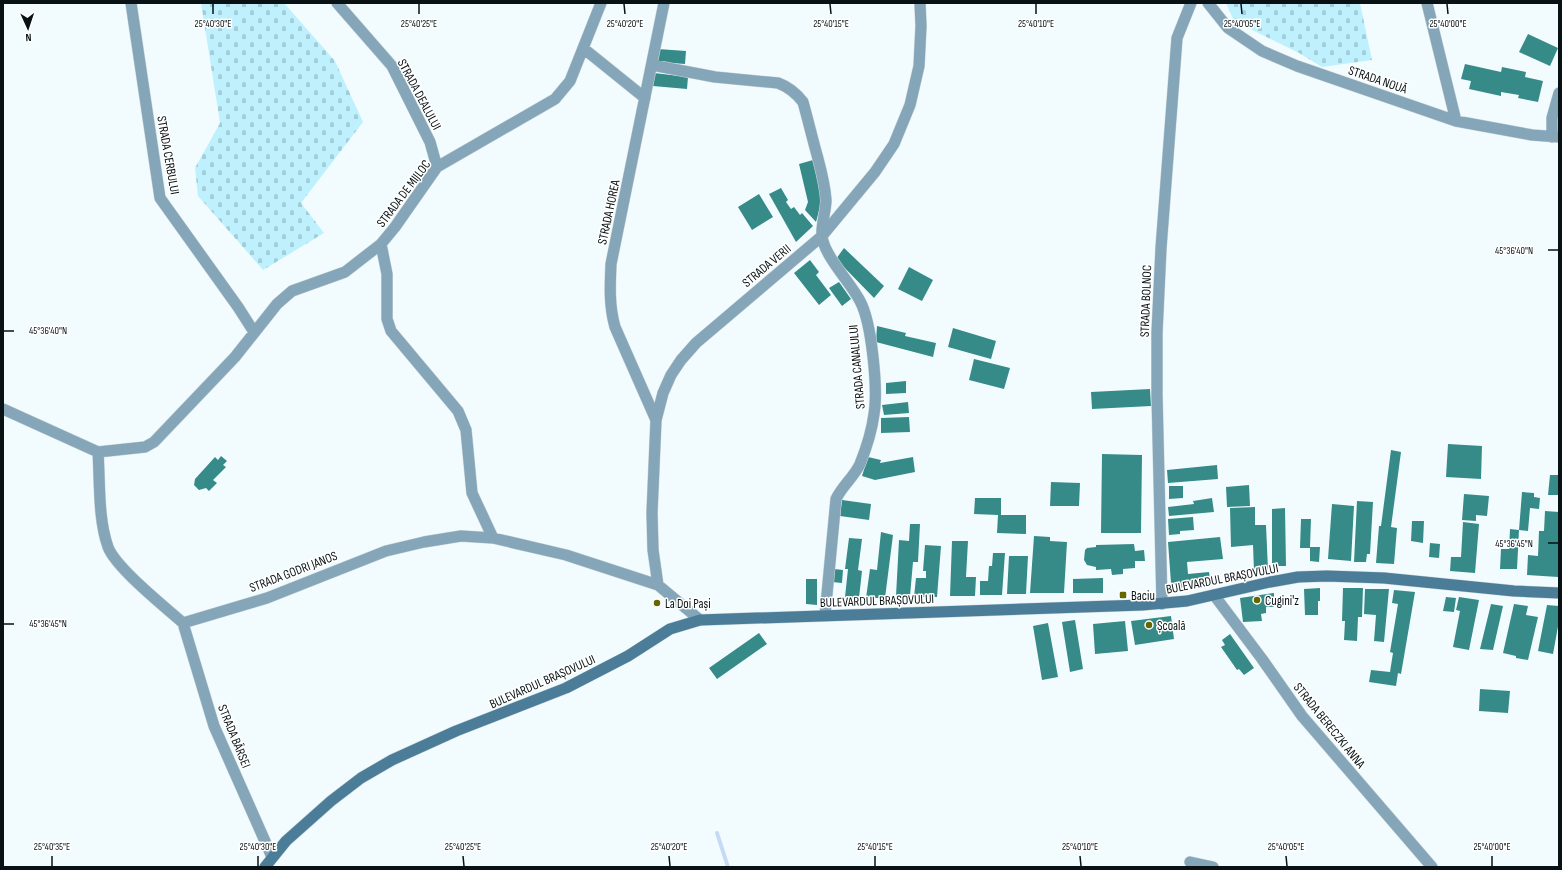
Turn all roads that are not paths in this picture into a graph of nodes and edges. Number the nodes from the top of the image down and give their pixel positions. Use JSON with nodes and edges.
{"nodes":[{"id":1,"x":131,"y":3,"type":"edge"},
{"id":2,"x":337,"y":3,"type":"edge"},
{"id":3,"x":602,"y":3,"type":"edge"},
{"id":4,"x":664,"y":3,"type":"edge"},
{"id":5,"x":920,"y":3,"type":"edge"},
{"id":6,"x":1191,"y":3,"type":"edge"},
{"id":7,"x":1208,"y":3,"type":"edge"},
{"id":8,"x":1427,"y":3,"type":"edge"},
{"id":9,"x":583,"y":48,"type":"junction"},
{"id":10,"x":652,"y":64,"type":"junction"},
{"id":11,"x":1559,"y":93,"type":"edge"},
{"id":12,"x":645,"y":98,"type":"junction"},
{"id":13,"x":1456,"y":121,"type":"junction"},
{"id":14,"x":1556,"y":137,"type":"edge"},
{"id":15,"x":437,"y":167,"type":"junction"},
{"id":16,"x":822,"y":236,"type":"junction"},
{"id":17,"x":381,"y":244,"type":"junction"},
{"id":18,"x":254,"y":332,"type":"junction"},
{"id":19,"x":3,"y":409,"type":"edge"},
{"id":20,"x":656,"y":420,"type":"junction"},
{"id":21,"x":98,"y":452,"type":"junction"},
{"id":22,"x":493,"y":538,"type":"junction"},
{"id":23,"x":658,"y":586,"type":"junction"},
{"id":24,"x":1559,"y":593,"type":"edge"},
{"id":25,"x":1214,"y":594,"type":"junction"},
{"id":26,"x":1162,"y":604,"type":"junction"},
{"id":27,"x":825,"y":615,"type":"junction"},
{"id":28,"x":700,"y":620,"type":"junction"},
{"id":29,"x":183,"y":623,"type":"junction"},
{"id":30,"x":272,"y":857,"type":"junction"},
{"id":31,"x":1190,"y":862,"type":"dead end"},
{"id":32,"x":265,"y":867,"type":"edge"},
{"id":33,"x":1212,"y":867,"type":"edge"},
{"id":34,"x":1432,"y":867,"type":"edge"}],
"edges":[{"from":1,"to":18,"type":"street","name":"STRADA CERBULUI"},
{"from":2,"to":15,"type":"street","name":"STRADA DEALULUI"},
{"from":3,"to":9,"type":"street","name":"STRADA DE MIJLOC"},
{"from":4,"to":10,"type":"street","name":"STRADA HOREA"},
{"from":5,"to":16,"type":"street"},
{"from":6,"to":26,"type":"street","name":"STRADA BOLNOC"},
{"from":7,"to":13,"type":"street","name":"STRADA NOUĂ"},
{"from":8,"to":13,"type":"street"},
{"from":9,"to":12,"type":"street"},
{"from":9,"to":15,"type":"street","name":"STRADA DE MIJLOC"},
{"from":10,"to":12,"type":"street","name":"STRADA HOREA"},
{"from":10,"to":16,"type":"street"},
{"from":11,"to":14,"type":"street"},
{"from":12,"to":20,"type":"street","name":"STRADA HOREA"},
{"from":13,"to":14,"type":"street","name":"STRADA NOUĂ"},
{"from":15,"to":17,"type":"street","name":"STRADA DE MIJLOC"},
{"from":16,"to":20,"type":"street","name":"STRADA VERII"},
{"from":16,"to":27,"type":"street","name":"STRADA CANALULUI"},
{"from":17,"to":18,"type":"street"},
{"from":17,"to":22,"type":"street","name":"STRADA DE MIJLOC"},
{"from":18,"to":21,"type":"street"},
{"from":19,"to":21,"type":"street"},
{"from":20,"to":23,"type":"street","name":"STRADA VERII"},
{"from":21,"to":29,"type":"street"},
{"from":22,"to":23,"type":"street","name":"STRADA GODRI JANOS"},
{"from":22,"to":29,"type":"street","name":"STRADA GODRI JANOS"},
{"from":23,"to":28,"type":"street","name":"STRADA GODRI JANOS"},
{"from":24,"to":25,"type":"main road","name":"BULEVARDUL BRAȘOVULUI"},
{"from":25,"to":26,"type":"main road","name":"BULEVARDUL BRAȘOVULUI"},
{"from":25,"to":34,"type":"street","name":"STRADA BERECZKI ANNA"},
{"from":26,"to":27,"type":"main road","name":"BULEVARDUL BRAȘOVULUI"},
{"from":27,"to":28,"type":"main road","name":"BULEVARDUL BRAȘOVULUI"},
{"from":28,"to":30,"type":"main road","name":"BULEVARDUL BRAȘOVULUI"},
{"from":29,"to":30,"type":"street","name":"STRADA BÂRSEI"},
{"from":30,"to":32,"type":"main road","name":"BULEVARDUL BRAȘOVULUI"},
{"from":31,"to":33,"type":"street"}]}
